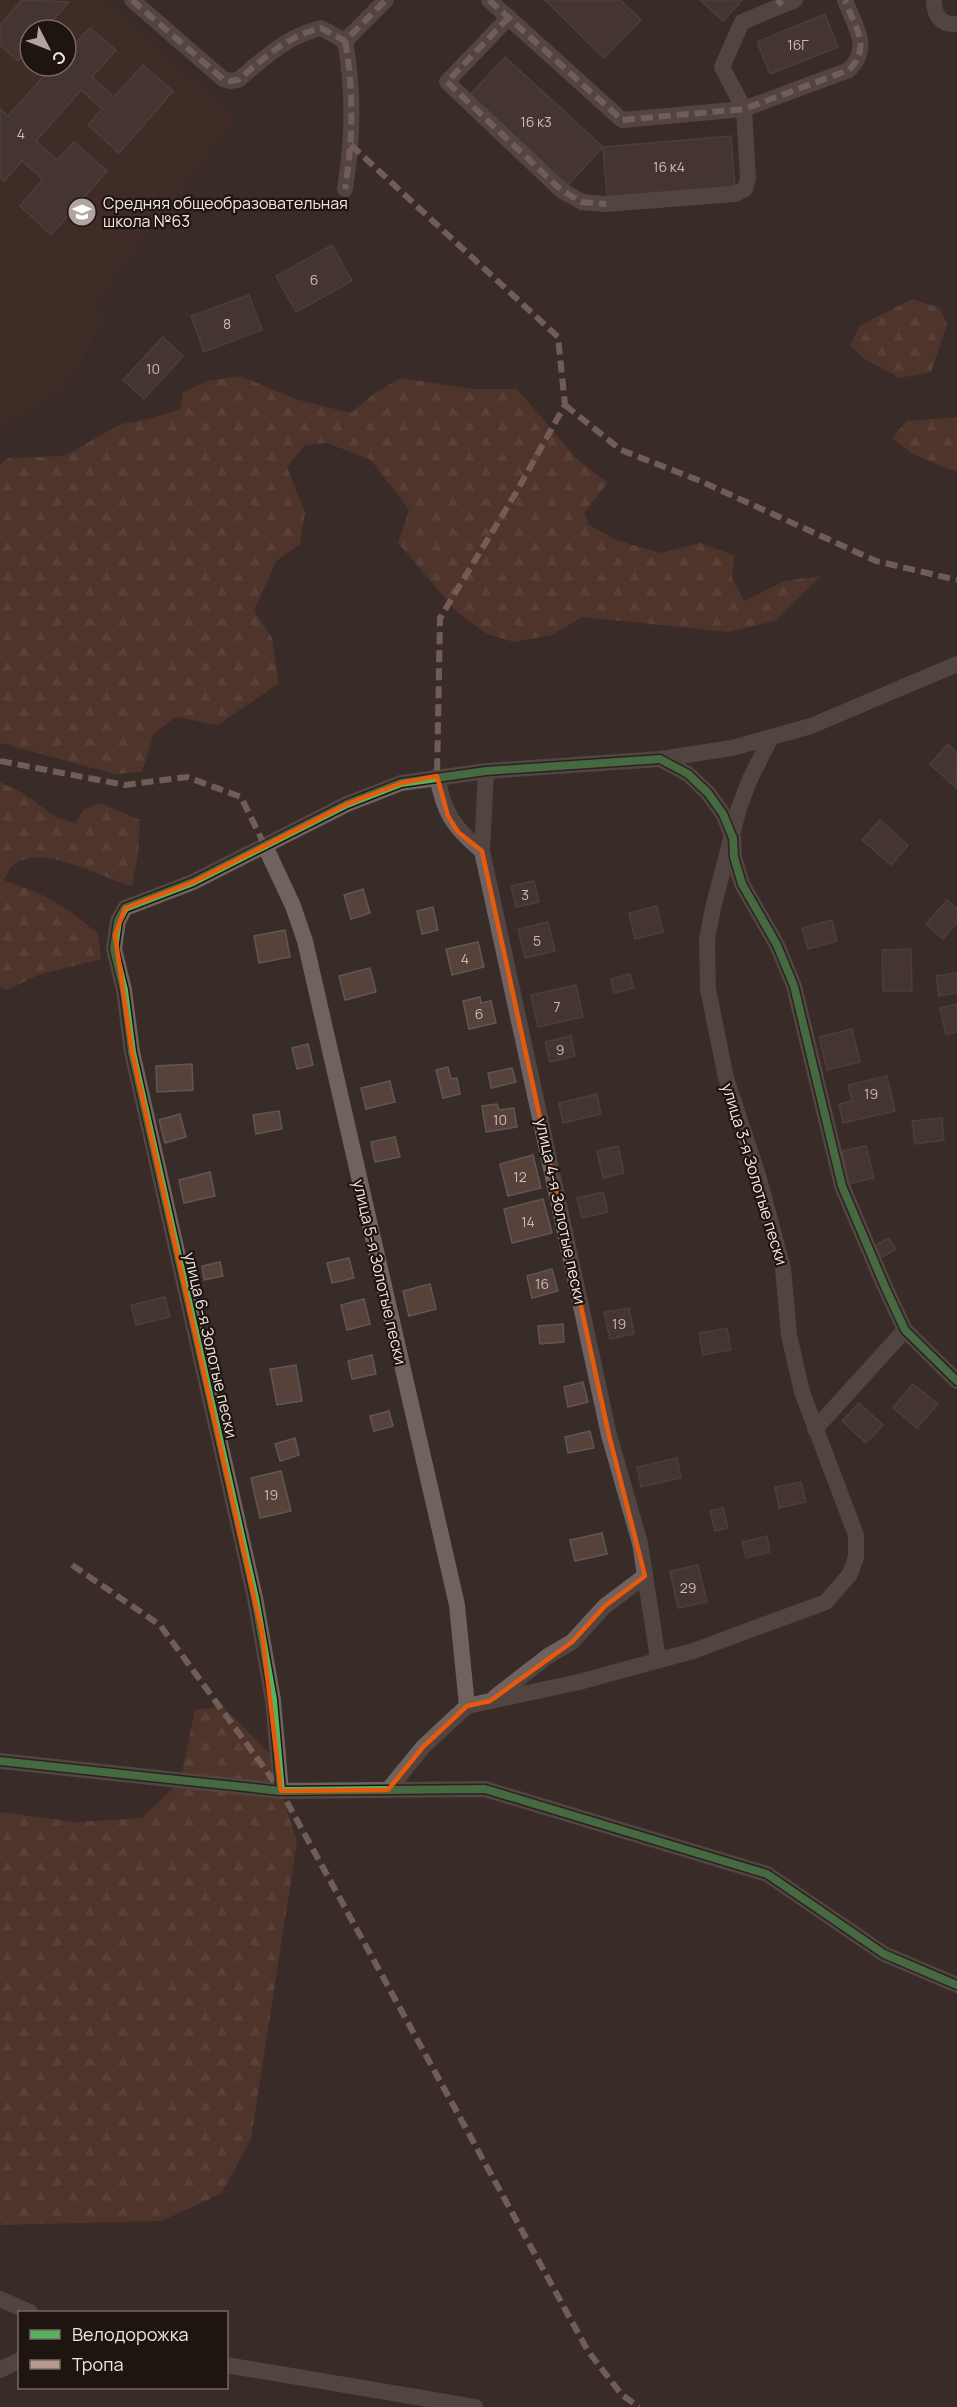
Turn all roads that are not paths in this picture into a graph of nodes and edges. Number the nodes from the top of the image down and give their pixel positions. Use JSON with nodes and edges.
{"nodes":[{"id":1,"x":132,"y":0,"type":"edge"},
{"id":2,"x":386,"y":0,"type":"edge"},
{"id":3,"x":489,"y":0,"type":"edge"},
{"id":4,"x":845,"y":0,"type":"edge"},
{"id":5,"x":934,"y":0,"type":"edge"},
{"id":6,"x":784,"y":2,"type":"edge"},
{"id":7,"x":509,"y":17,"type":"junction"},
{"id":8,"x":957,"y":24,"type":"edge"},
{"id":9,"x":345,"y":41,"type":"junction"},
{"id":10,"x":744,"y":109,"type":"junction"},
{"id":11,"x":345,"y":189,"type":"dead end"},
{"id":12,"x":957,"y":664,"type":"edge"},
{"id":13,"x":770,"y":739,"type":"junction"},
{"id":14,"x":660,"y":759,"type":"junction"},
{"id":15,"x":486,"y":771,"type":"junction"},
{"id":16,"x":437,"y":776,"type":"junction"},
{"id":17,"x":733,"y":838,"type":"junction"},
{"id":18,"x":265,"y":846,"type":"junction"},
{"id":19,"x":482,"y":851,"type":"junction"},
{"id":20,"x":905,"y":1330,"type":"junction"},
{"id":21,"x":957,"y":1381,"type":"edge"},
{"id":22,"x":816,"y":1429,"type":"junction"},
{"id":23,"x":645,"y":1576,"type":"junction"},
{"id":24,"x":658,"y":1659,"type":"junction"},
{"id":25,"x":490,"y":1701,"type":"junction"},
{"id":26,"x":467,"y":1706,"type":"junction"},
{"id":27,"x":0,"y":1761,"type":"edge"},
{"id":28,"x":388,"y":1790,"type":"junction"},
{"id":29,"x":281,"y":1791,"type":"junction"},
{"id":30,"x":957,"y":1985,"type":"edge"},
{"id":31,"x":0,"y":2299,"type":"edge"},
{"id":32,"x":26,"y":2311,"type":"edge"},
{"id":33,"x":18,"y":2361,"type":"edge"},
{"id":34,"x":228,"y":2365,"type":"edge"},
{"id":35,"x":0,"y":2370,"type":"edge"},
{"id":36,"x":475,"y":2407,"type":"edge"}],
"edges":[{"from":1,"to":9,"type":"street"},
{"from":2,"to":9,"type":"street"},
{"from":3,"to":7,"type":"street"},
{"from":4,"to":10,"type":"street"},
{"from":5,"to":8,"type":"street"},
{"from":6,"to":10,"type":"street"},
{"from":7,"to":10,"type":"street"},
{"from":7,"to":10,"type":"street"},
{"from":9,"to":11,"type":"street"},
{"from":12,"to":13,"type":"street"},
{"from":13,"to":14,"type":"street"},
{"from":13,"to":17,"type":"street","name":"улица 3-я Золотые пески"},
{"from":14,"to":15,"type":"street"},
{"from":14,"to":17,"type":"street"},
{"from":15,"to":16,"type":"street"},
{"from":15,"to":19,"type":"street","name":"улица 4-я Золотые пески"},
{"from":16,"to":18,"type":"street"},
{"from":16,"to":19,"type":"street"},
{"from":17,"to":20,"type":"street"},
{"from":17,"to":22,"type":"street","name":"улица 3-я Золотые пески"},
{"from":18,"to":26,"type":"street","name":"улица 5-я Золотые пески"},
{"from":18,"to":29,"type":"street","name":"улица 6-я Золотые пески"},
{"from":19,"to":23,"type":"street","name":"улица 4-я Золотые пески"},
{"from":20,"to":21,"type":"street"},
{"from":20,"to":22,"type":"street"},
{"from":22,"to":24,"type":"street","name":"улица 3-я Золотые пески"},
{"from":23,"to":24,"type":"street","name":"улица 4-я Золотые пески"},
{"from":23,"to":25,"type":"street"},
{"from":24,"to":25,"type":"street","name":"улица 3-я Золотые пески"},
{"from":25,"to":26,"type":"street","name":"улица 3-я Золотые пески"},
{"from":26,"to":28,"type":"street"},
{"from":27,"to":29,"type":"street"},
{"from":28,"to":29,"type":"street"},
{"from":28,"to":30,"type":"street"},
{"from":31,"to":32,"type":"street"},
{"from":33,"to":35,"type":"street"},
{"from":34,"to":36,"type":"street"}]}
